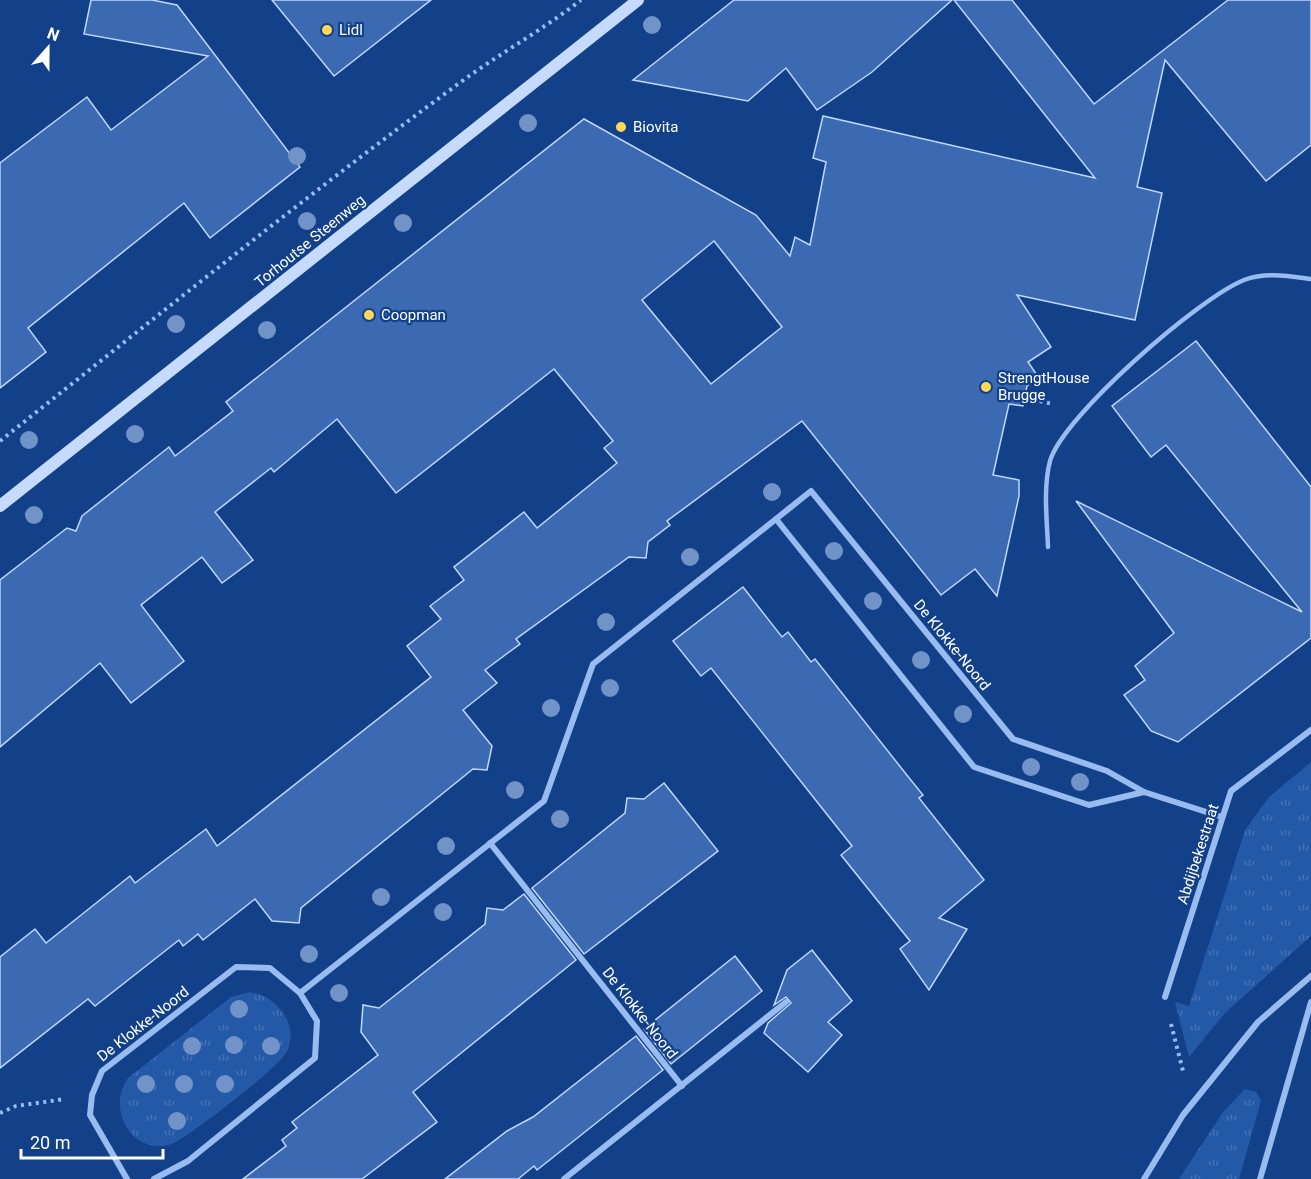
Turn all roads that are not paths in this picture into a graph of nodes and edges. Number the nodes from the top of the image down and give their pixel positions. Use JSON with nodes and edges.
{"nodes":[{"id":1,"x":638,"y":0,"type":"edge"},
{"id":2,"x":1311,"y":279,"type":"edge"},
{"id":3,"x":0,"y":506,"type":"edge"},
{"id":4,"x":776,"y":519,"type":"junction"},
{"id":5,"x":1048,"y":548,"type":"dead end"},
{"id":6,"x":1311,"y":730,"type":"edge"},
{"id":7,"x":1144,"y":792,"type":"junction"},
{"id":8,"x":1222,"y":817,"type":"junction"},
{"id":9,"x":490,"y":843,"type":"junction"},
{"id":10,"x":1311,"y":976,"type":"edge"},
{"id":11,"x":300,"y":993,"type":"junction"},
{"id":12,"x":1165,"y":997,"type":"road end"},
{"id":13,"x":786,"y":1002,"type":"dead end"},
{"id":14,"x":1311,"y":1002,"type":"edge"},
{"id":15,"x":682,"y":1086,"type":"junction"},
{"id":16,"x":127,"y":1179,"type":"edge"},
{"id":17,"x":153,"y":1179,"type":"edge"},
{"id":18,"x":564,"y":1179,"type":"edge"},
{"id":19,"x":1144,"y":1179,"type":"edge"},
{"id":20,"x":1260,"y":1179,"type":"edge"}],
"edges":[{"from":1,"to":3,"type":"main road","name":"Torhoutse Steenweg"},
{"from":2,"to":5,"type":"lane"},
{"from":4,"to":7,"type":"street"},
{"from":4,"to":7,"type":"street","name":"De Klokke-Noord"},
{"from":4,"to":9,"type":"street","name":"De Klokke-Noord"},
{"from":6,"to":8,"type":"street","name":"Abdijbekestraat"},
{"from":7,"to":8,"type":"street","name":"De Klokke-Noord"},
{"from":8,"to":12,"type":"street","name":"Abdijbekestraat"},
{"from":9,"to":11,"type":"street","name":"De Klokke-Noord"},
{"from":9,"to":15,"type":"street","name":"De Klokke-Noord"},
{"from":10,"to":19,"type":"street"},
{"from":11,"to":16,"type":"street","name":"De Klokke-Noord"},
{"from":11,"to":17,"type":"street","name":"De Klokke-Noord"},
{"from":13,"to":15,"type":"street"},
{"from":14,"to":20,"type":"street"},
{"from":15,"to":18,"type":"street"}]}
